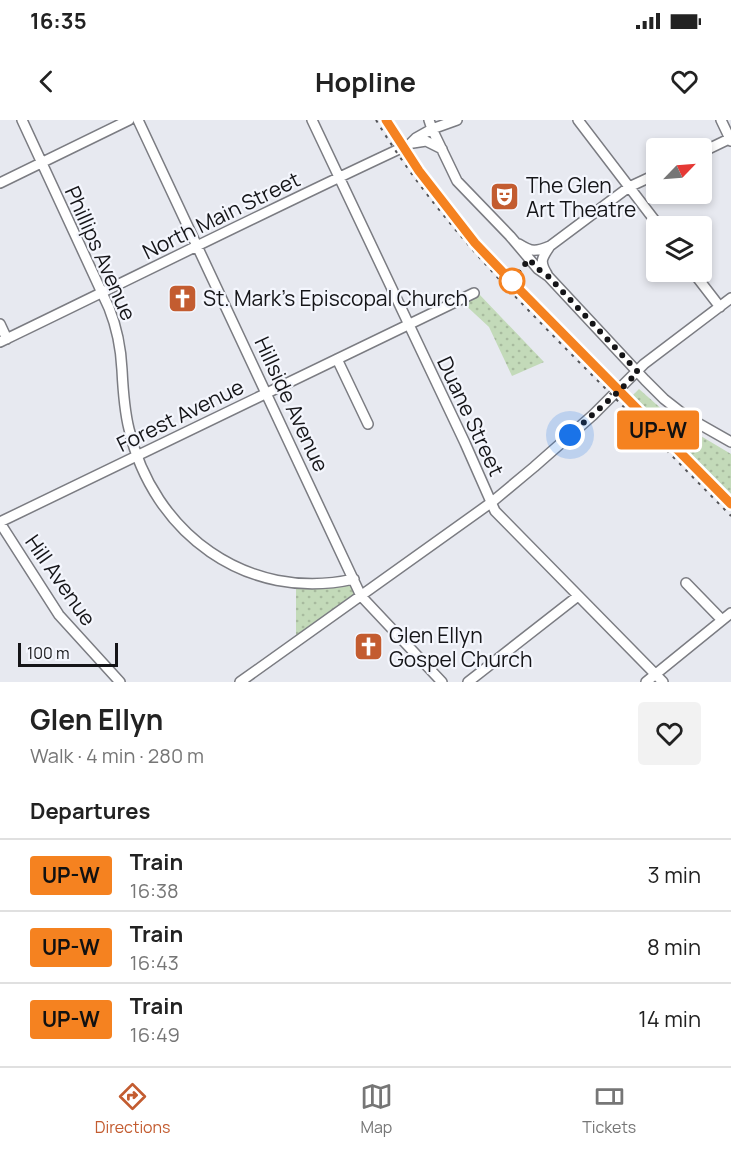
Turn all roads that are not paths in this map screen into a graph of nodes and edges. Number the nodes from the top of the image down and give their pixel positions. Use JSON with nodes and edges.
{"nodes":[{"id":1,"x":22,"y":120,"type":"edge"},
{"id":2,"x":129,"y":120,"type":"edge"},
{"id":3,"x":138,"y":120,"type":"edge"},
{"id":4,"x":312,"y":120,"type":"edge"},
{"id":5,"x":578,"y":120,"type":"edge"},
{"id":6,"x":721,"y":120,"type":"edge"},
{"id":7,"x":455,"y":121,"type":"edge"},
{"id":8,"x":431,"y":125,"type":"edge"},
{"id":9,"x":731,"y":139,"type":"edge"},
{"id":10,"x":410,"y":144,"type":"junction"},
{"id":11,"x":712,"y":148,"type":"edge"},
{"id":12,"x":441,"y":149,"type":"junction"},
{"id":13,"x":42,"y":163,"type":"junction"},
{"id":14,"x":339,"y":177,"type":"junction"},
{"id":15,"x":646,"y":179,"type":"edge"},
{"id":16,"x":0,"y":183,"type":"edge"},
{"id":17,"x":629,"y":187,"type":"junction"},
{"id":18,"x":651,"y":216,"type":"edge"},
{"id":19,"x":510,"y":236,"type":"junction"},
{"id":20,"x":197,"y":245,"type":"junction"},
{"id":21,"x":550,"y":246,"type":"junction"},
{"id":22,"x":548,"y":276,"type":"junction"},
{"id":23,"x":701,"y":282,"type":"edge"},
{"id":24,"x":102,"y":293,"type":"junction"},
{"id":25,"x":474,"y":293,"type":"dead end"},
{"id":26,"x":731,"y":298,"type":"edge"},
{"id":27,"x":720,"y":307,"type":"junction"},
{"id":28,"x":0,"y":324,"type":"edge"},
{"id":29,"x":408,"y":324,"type":"junction"},
{"id":30,"x":3,"y":340,"type":"edge"},
{"id":31,"x":337,"y":359,"type":"junction"},
{"id":32,"x":638,"y":372,"type":"junction"},
{"id":33,"x":267,"y":393,"type":"junction"},
{"id":34,"x":368,"y":424,"type":"dead end"},
{"id":35,"x":731,"y":442,"type":"edge"},
{"id":36,"x":136,"y":456,"type":"junction"},
{"id":37,"x":492,"y":502,"type":"junction"},
{"id":38,"x":0,"y":522,"type":"edge"},
{"id":39,"x":354,"y":579,"type":"junction"},
{"id":40,"x":686,"y":583,"type":"dead end"},
{"id":41,"x":361,"y":596,"type":"junction"},
{"id":42,"x":578,"y":596,"type":"junction"},
{"id":43,"x":731,"y":613,"type":"edge"},
{"id":44,"x":722,"y":620,"type":"junction"},
{"id":45,"x":656,"y":675,"type":"junction"},
{"id":46,"x":120,"y":682,"type":"edge"},
{"id":47,"x":240,"y":682,"type":"edge"},
{"id":48,"x":442,"y":682,"type":"edge"},
{"id":49,"x":468,"y":682,"type":"edge"},
{"id":50,"x":646,"y":682,"type":"edge"},
{"id":51,"x":663,"y":682,"type":"edge"}],
"edges":[{"from":1,"to":13,"type":"street","name":"Phillips Avenue"},
{"from":2,"to":13,"type":"street"},
{"from":3,"to":20,"type":"street","name":"Hillside Avenue"},
{"from":4,"to":14,"type":"street","name":"Duane Street"},
{"from":5,"to":17,"type":"street"},
{"from":6,"to":9,"type":"street"},
{"from":7,"to":8,"type":"street","name":"North Main Street"},
{"from":7,"to":12,"type":"street"},
{"from":8,"to":10,"type":"street","name":"North Main Street"},
{"from":8,"to":12,"type":"street"},
{"from":9,"to":11,"type":"street"},
{"from":10,"to":12,"type":"street"},
{"from":10,"to":14,"type":"street","name":"North Main Street"},
{"from":12,"to":19,"type":"street"},
{"from":13,"to":16,"type":"street"},
{"from":13,"to":24,"type":"street","name":"Phillips Avenue"},
{"from":14,"to":20,"type":"street","name":"North Main Street"},
{"from":14,"to":29,"type":"street","name":"Duane Street"},
{"from":15,"to":17,"type":"street"},
{"from":17,"to":18,"type":"street"},
{"from":17,"to":21,"type":"street"},
{"from":19,"to":21,"type":"street"},
{"from":19,"to":22,"type":"street"},
{"from":20,"to":24,"type":"street","name":"North Main Street"},
{"from":20,"to":33,"type":"street","name":"Hillside Avenue"},
{"from":21,"to":22,"type":"street"},
{"from":22,"to":32,"type":"street"},
{"from":23,"to":27,"type":"street"},
{"from":24,"to":30,"type":"street","name":"North Main Street"},
{"from":24,"to":36,"type":"street","name":"Phillips Avenue"},
{"from":25,"to":29,"type":"street","name":"Forest Avenue"},
{"from":26,"to":27,"type":"street"},
{"from":27,"to":32,"type":"street"},
{"from":28,"to":30,"type":"street"},
{"from":29,"to":31,"type":"street","name":"Forest Avenue"},
{"from":29,"to":37,"type":"street","name":"Duane Street"},
{"from":31,"to":33,"type":"street","name":"Forest Avenue"},
{"from":31,"to":34,"type":"street"},
{"from":32,"to":35,"type":"street"},
{"from":32,"to":37,"type":"street"},
{"from":33,"to":36,"type":"street","name":"Forest Avenue"},
{"from":33,"to":39,"type":"street","name":"Hillside Avenue"},
{"from":36,"to":38,"type":"street","name":"Forest Avenue"},
{"from":36,"to":39,"type":"street","name":"Phillips Avenue"},
{"from":37,"to":41,"type":"street"},
{"from":37,"to":42,"type":"street","name":"Duane Street"},
{"from":38,"to":46,"type":"street","name":"Hill Avenue"},
{"from":39,"to":41,"type":"street","name":"Hillside Avenue"},
{"from":40,"to":44,"type":"street"},
{"from":41,"to":47,"type":"street"},
{"from":41,"to":48,"type":"street","name":"Hillside Avenue"},
{"from":42,"to":45,"type":"street","name":"Duane Street"},
{"from":42,"to":49,"type":"street"},
{"from":43,"to":44,"type":"street"},
{"from":44,"to":45,"type":"street"},
{"from":45,"to":50,"type":"street"},
{"from":45,"to":51,"type":"street","name":"Duane Street"}]}
